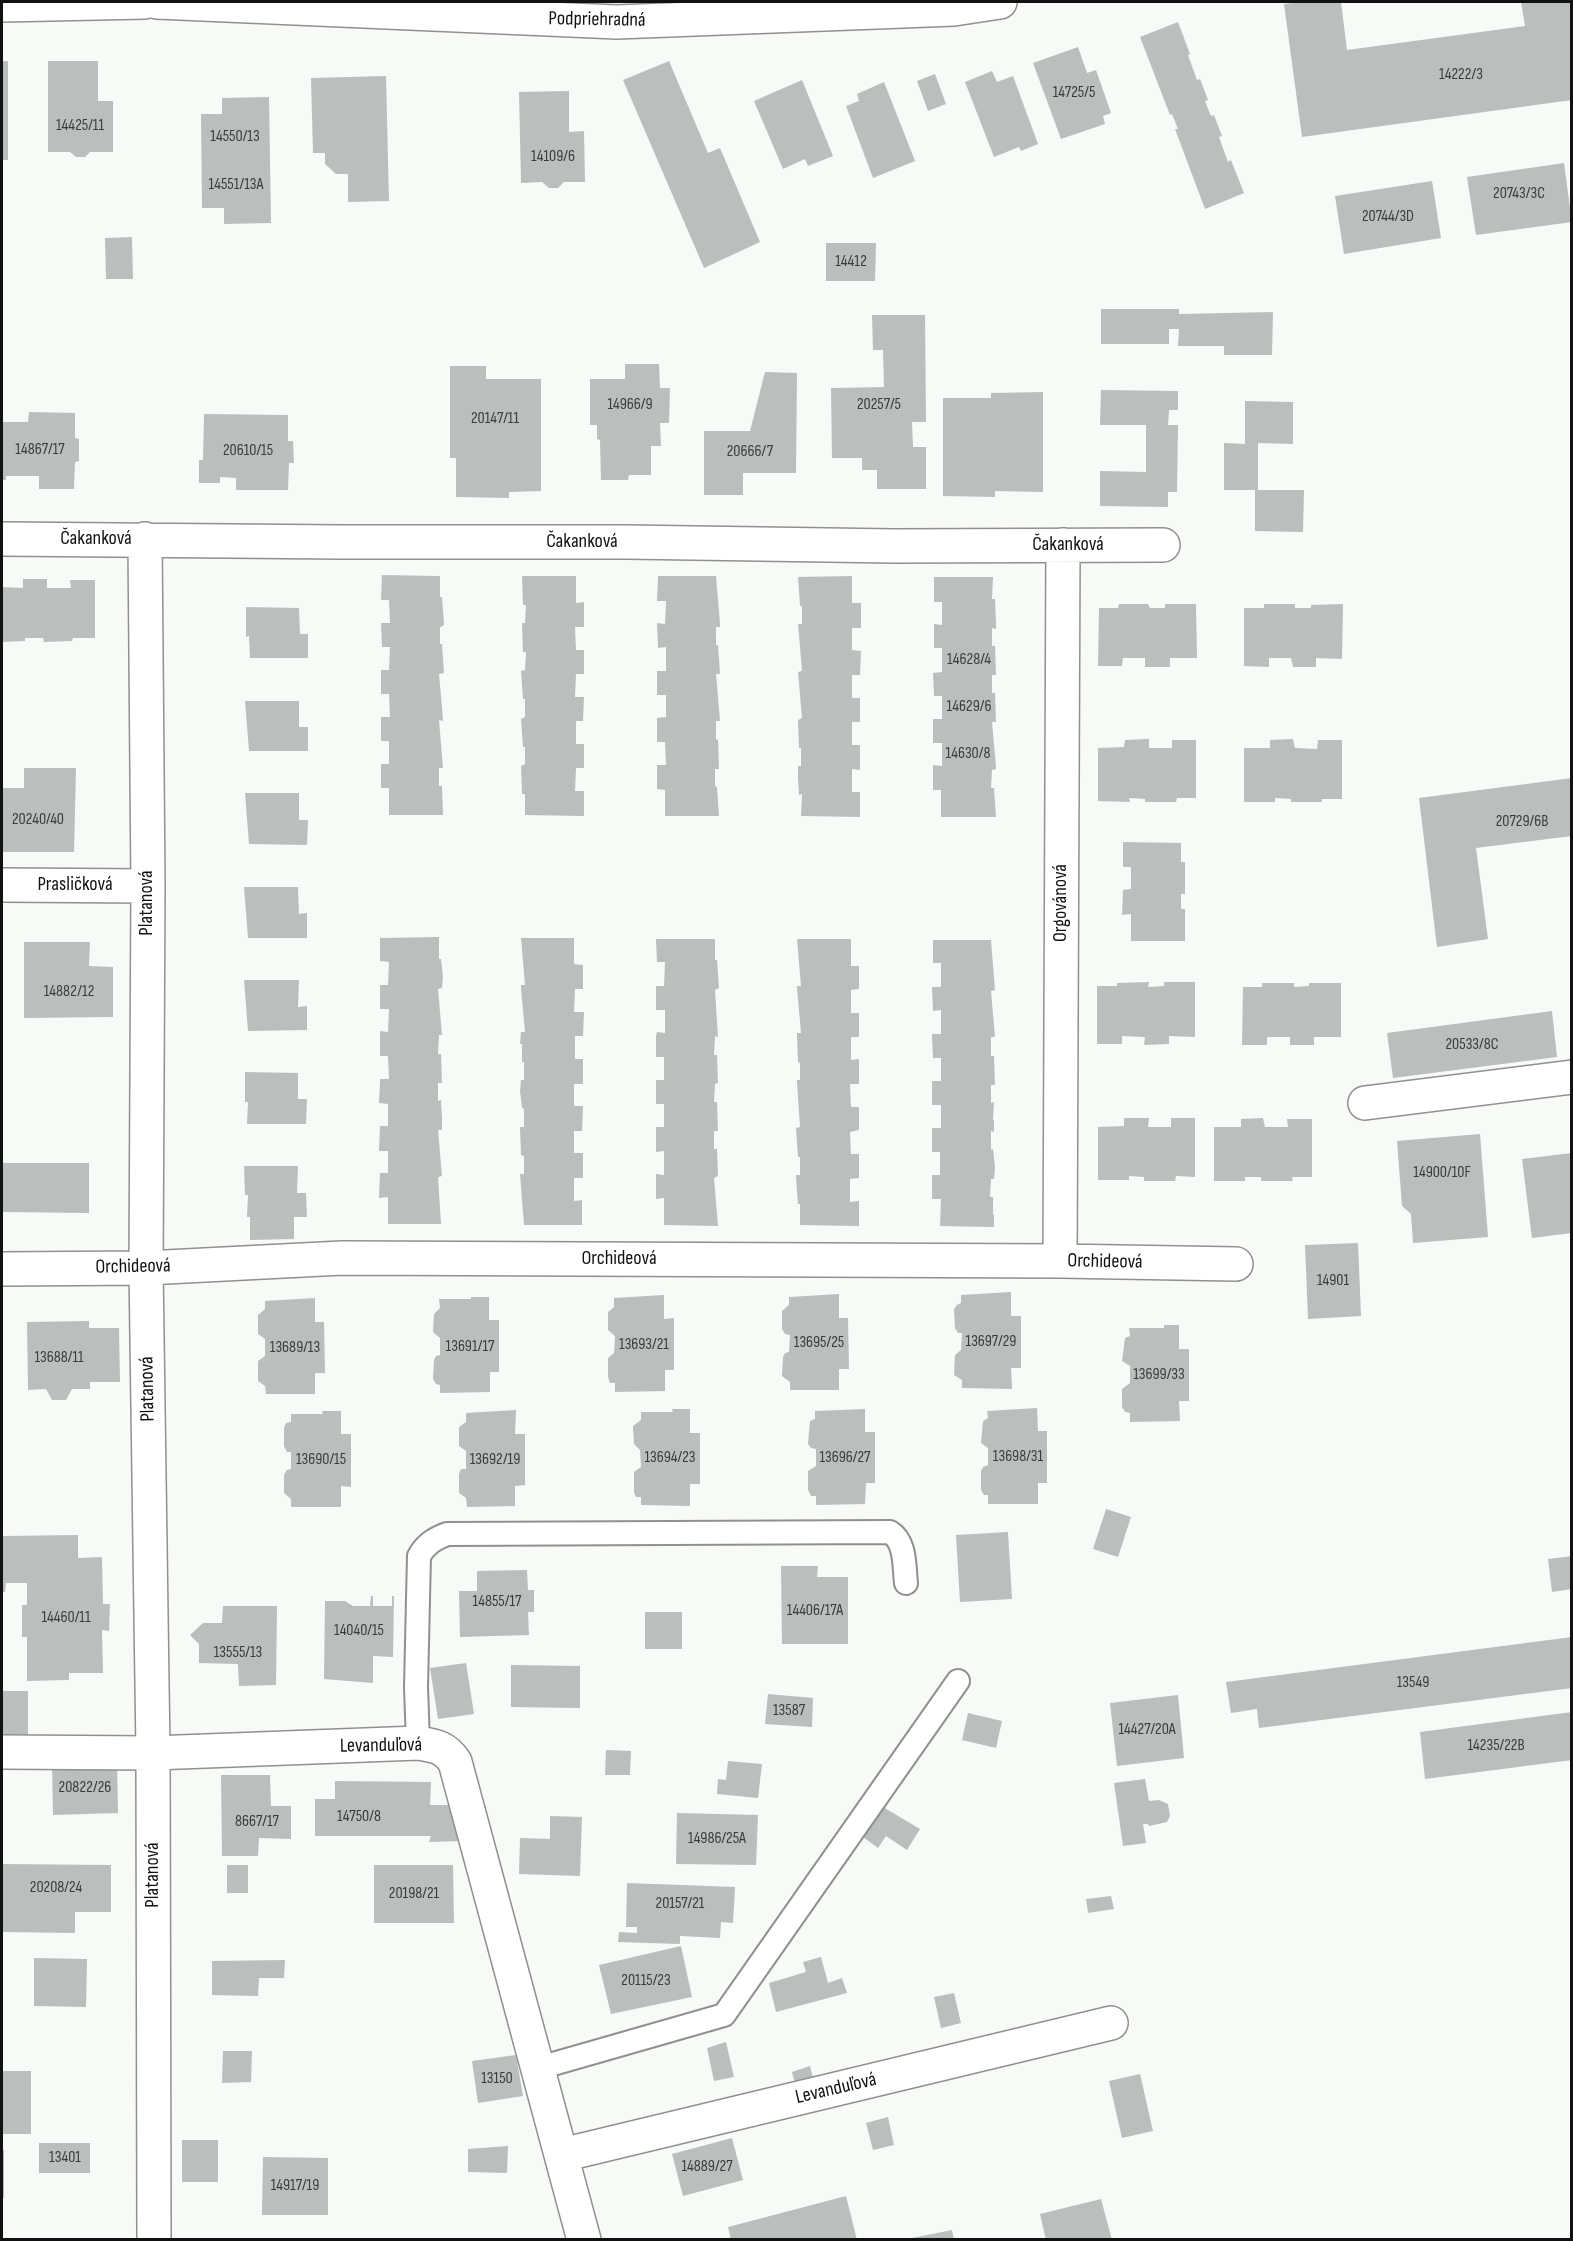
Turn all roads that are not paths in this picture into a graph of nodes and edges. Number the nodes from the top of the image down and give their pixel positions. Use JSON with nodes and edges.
{"nodes":[{"id":1,"x":145,"y":2,"type":"edge"},
{"id":2,"x":157,"y":2,"type":"edge"},
{"id":3,"x":1000,"y":2,"type":"edge"},
{"id":4,"x":2,"y":5,"type":"edge"},
{"id":5,"x":336,"y":5,"type":"edge"},
{"id":6,"x":952,"y":5,"type":"edge"},
{"id":7,"x":609,"y":12,"type":"edge"},
{"id":8,"x":2,"y":539,"type":"edge"},
{"id":9,"x":145,"y":539,"type":"junction"},
{"id":10,"x":1063,"y":545,"type":"junction"},
{"id":11,"x":1163,"y":545,"type":"dead end"},
{"id":12,"x":2,"y":885,"type":"edge"},
{"id":13,"x":148,"y":886,"type":"junction"},
{"id":14,"x":1572,"y":1077,"type":"edge"},
{"id":15,"x":1365,"y":1103,"type":"dead end"},
{"id":16,"x":1060,"y":1261,"type":"junction"},
{"id":17,"x":1236,"y":1264,"type":"dead end"},
{"id":18,"x":146,"y":1268,"type":"junction"},
{"id":19,"x":2,"y":1269,"type":"edge"},
{"id":20,"x":906,"y":1583,"type":"dead end"},
{"id":21,"x":958,"y":1681,"type":"dead end"},
{"id":22,"x":418,"y":1743,"type":"junction"},
{"id":23,"x":2,"y":1752,"type":"edge"},
{"id":24,"x":153,"y":1753,"type":"junction"},
{"id":25,"x":1111,"y":2023,"type":"dead end"},
{"id":26,"x":539,"y":2068,"type":"junction"},
{"id":27,"x":562,"y":2155,"type":"junction"},
{"id":28,"x":154,"y":2240,"type":"edge"},
{"id":29,"x":584,"y":2240,"type":"edge"}],
"edges":[{"from":1,"to":4,"type":"street"},
{"from":2,"to":5,"type":"street","name":"Podpriehradná"},
{"from":3,"to":6,"type":"street","name":"Podpriehradná"},
{"from":5,"to":7,"type":"street","name":"Podpriehradná"},
{"from":6,"to":7,"type":"street","name":"Podpriehradná"},
{"from":8,"to":9,"type":"street","name":"Čakanková"},
{"from":9,"to":10,"type":"street","name":"Čakanková"},
{"from":9,"to":13,"type":"street","name":"Platanová"},
{"from":10,"to":11,"type":"street","name":"Čakanková"},
{"from":10,"to":16,"type":"street","name":"Orgovánová"},
{"from":12,"to":13,"type":"street","name":"Prasličková"},
{"from":13,"to":18,"type":"street","name":"Platanová"},
{"from":14,"to":15,"type":"street"},
{"from":16,"to":17,"type":"street","name":"Orchideová"},
{"from":16,"to":18,"type":"street","name":"Orchideová"},
{"from":18,"to":19,"type":"street","name":"Orchideová"},
{"from":18,"to":24,"type":"street","name":"Platanová"},
{"from":20,"to":22,"type":"lane"},
{"from":21,"to":26,"type":"lane"},
{"from":22,"to":24,"type":"street","name":"Levanduľová"},
{"from":22,"to":26,"type":"street","name":"Levanduľová"},
{"from":23,"to":24,"type":"street","name":"Levanduľová"},
{"from":24,"to":28,"type":"street","name":"Platanová"},
{"from":25,"to":27,"type":"street","name":"Levanduľová"},
{"from":26,"to":27,"type":"street","name":"Levanduľová"},
{"from":27,"to":29,"type":"street","name":"Levanduľová"}]}
